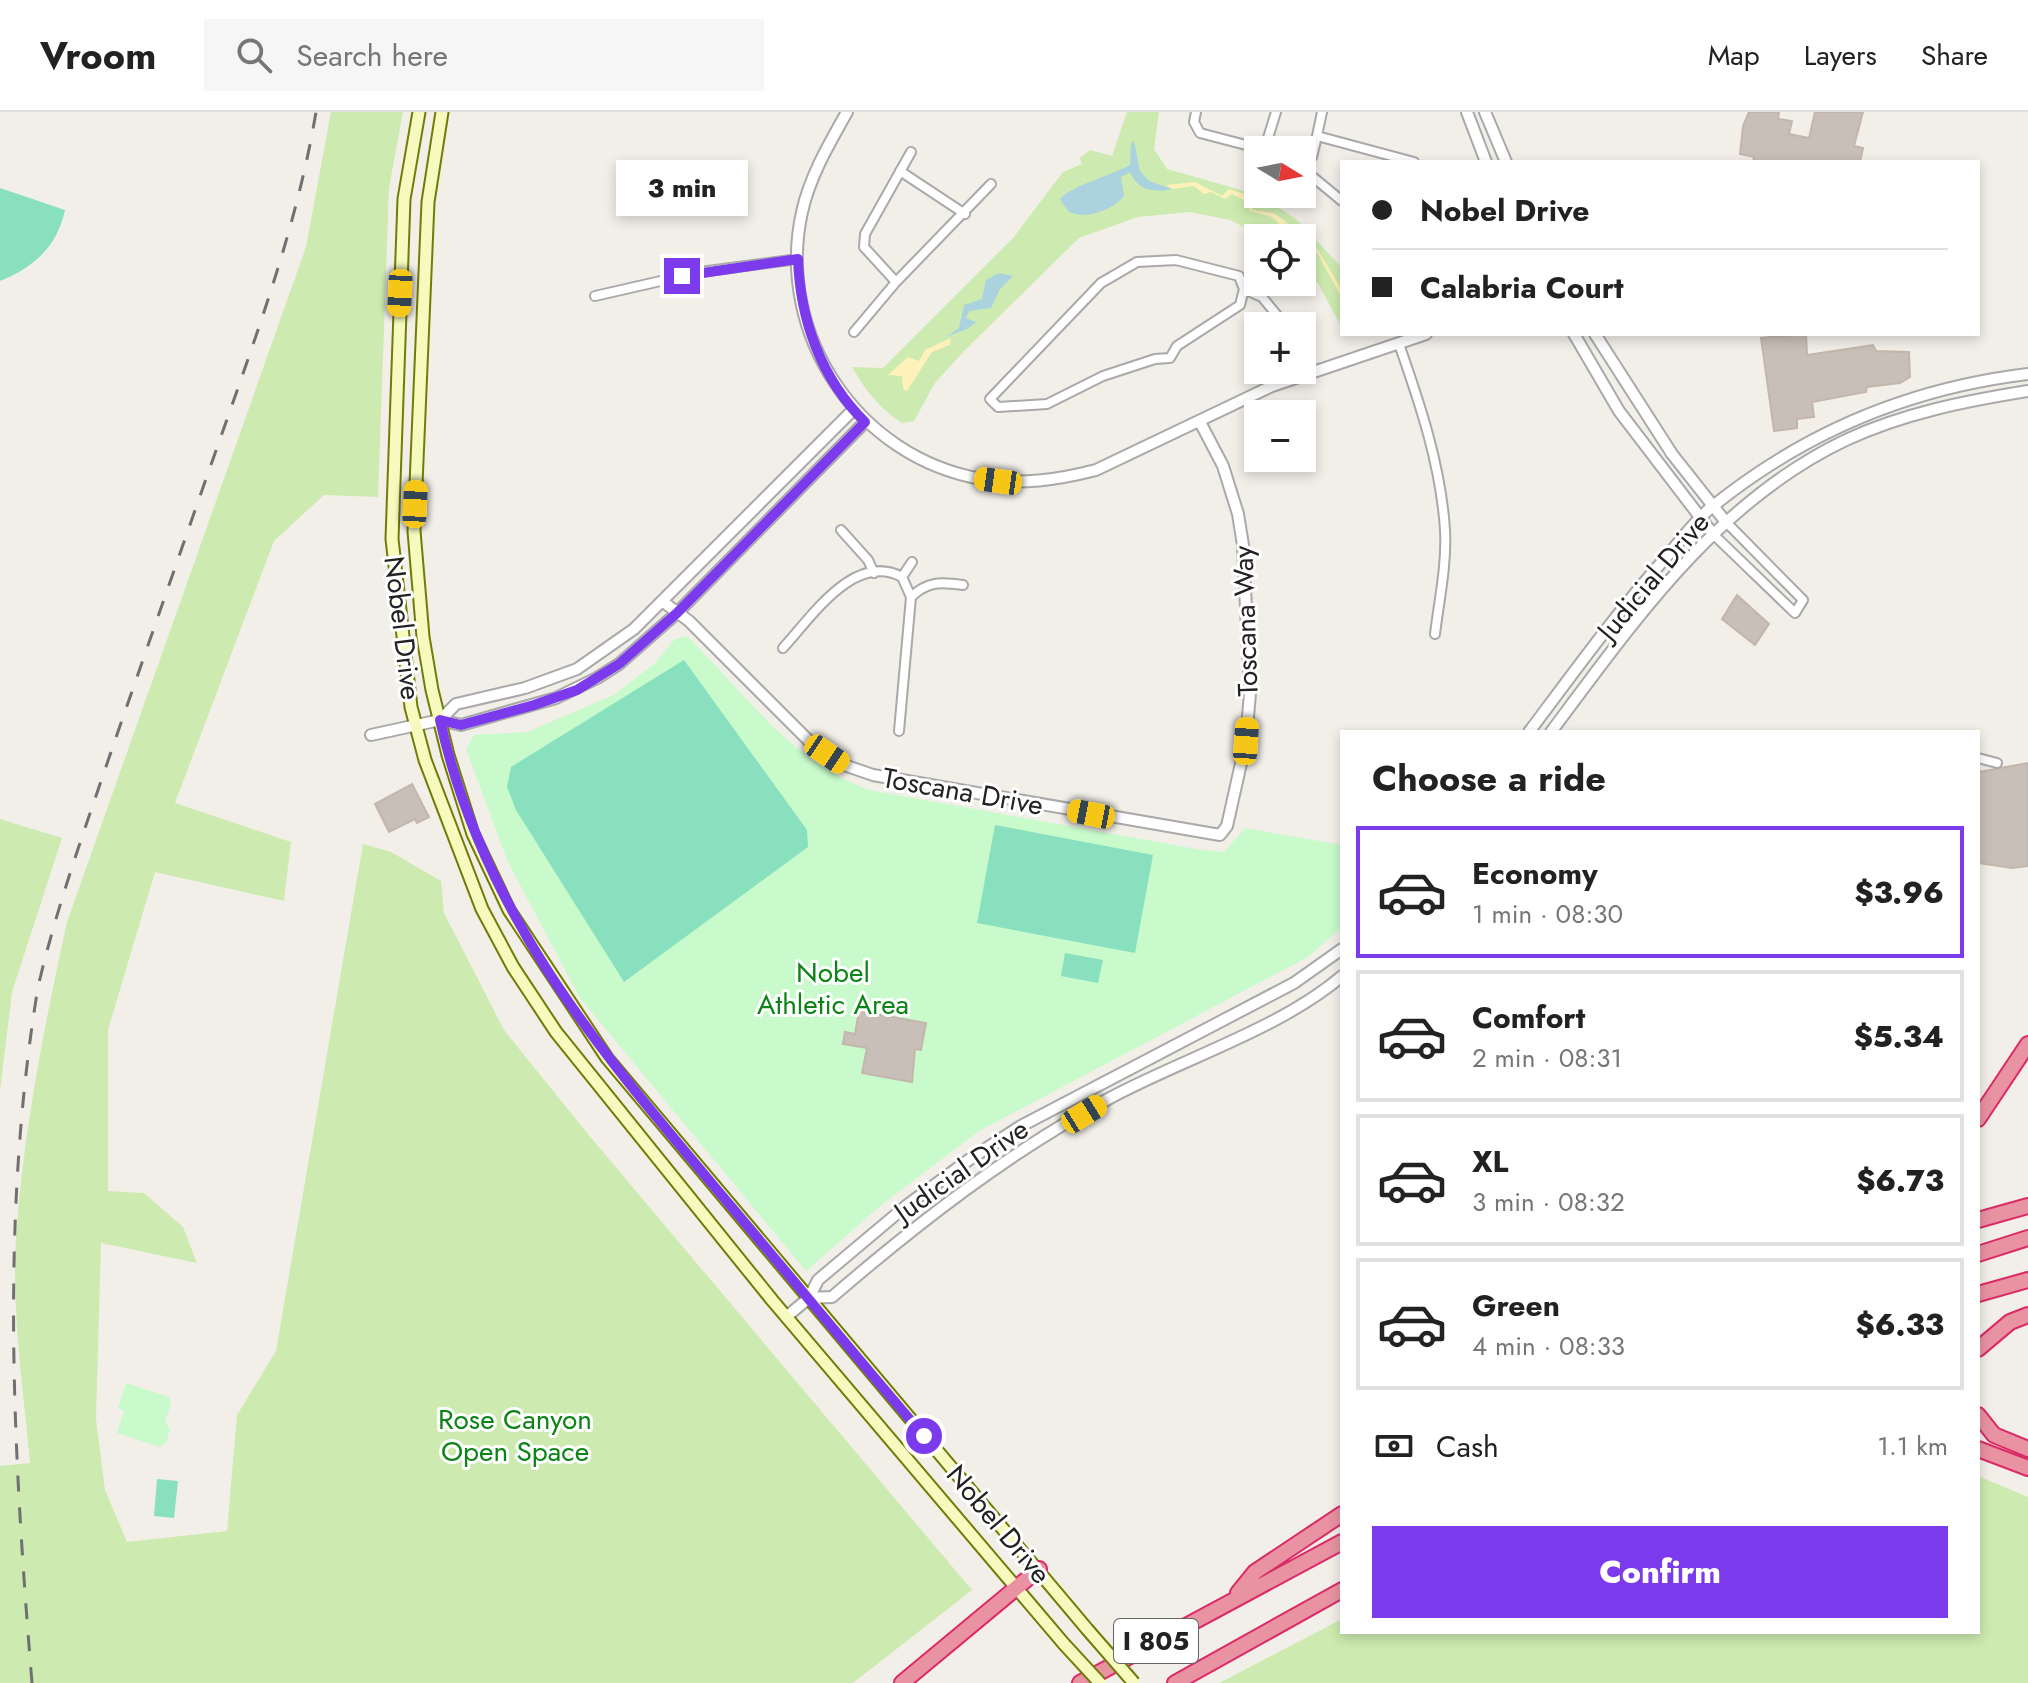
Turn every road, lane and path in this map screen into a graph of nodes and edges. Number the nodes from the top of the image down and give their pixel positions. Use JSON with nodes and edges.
{"nodes":[{"id":1,"x":419,"y":112,"type":"edge"},
{"id":2,"x":442,"y":112,"type":"edge"},
{"id":3,"x":847,"y":112,"type":"edge"},
{"id":4,"x":1196,"y":112,"type":"edge"},
{"id":5,"x":1276,"y":112,"type":"edge"},
{"id":6,"x":1322,"y":112,"type":"edge"},
{"id":7,"x":1467,"y":112,"type":"edge"},
{"id":8,"x":1485,"y":112,"type":"edge"},
{"id":9,"x":1269,"y":136,"type":"edge"},
{"id":10,"x":1317,"y":136,"type":"junction"},
{"id":11,"x":1316,"y":140,"type":"edge"},
{"id":12,"x":1244,"y":145,"type":"edge"},
{"id":13,"x":911,"y":152,"type":"dead end"},
{"id":14,"x":1407,"y":160,"type":"edge"},
{"id":15,"x":1485,"y":160,"type":"edge"},
{"id":16,"x":1505,"y":160,"type":"edge"},
{"id":17,"x":900,"y":171,"type":"junction"},
{"id":18,"x":1316,"y":180,"type":"edge"},
{"id":19,"x":991,"y":184,"type":"dead end"},
{"id":20,"x":1340,"y":199,"type":"edge"},
{"id":21,"x":965,"y":214,"type":"junction"},
{"id":22,"x":798,"y":259,"type":"junction"},
{"id":23,"x":896,"y":282,"type":"junction"},
{"id":24,"x":1244,"y":289,"type":"joint"},
{"id":25,"x":595,"y":296,"type":"dead end"},
{"id":26,"x":1260,"y":296,"type":"edge"},
{"id":27,"x":1274,"y":312,"type":"edge"},
{"id":28,"x":854,"y":332,"type":"dead end"},
{"id":29,"x":1419,"y":336,"type":"edge"},
{"id":30,"x":1575,"y":336,"type":"edge"},
{"id":31,"x":1596,"y":336,"type":"edge"},
{"id":32,"x":1399,"y":344,"type":"junction"},
{"id":33,"x":2028,"y":374,"type":"edge"},
{"id":34,"x":2028,"y":391,"type":"edge"},
{"id":35,"x":853,"y":410,"type":"junction"},
{"id":36,"x":865,"y":422,"type":"junction"},
{"id":37,"x":1200,"y":422,"type":"junction"},
{"id":38,"x":1712,"y":506,"type":"junction"},
{"id":39,"x":1699,"y":519,"type":"junction"},
{"id":40,"x":1725,"y":521,"type":"junction"},
{"id":41,"x":841,"y":530,"type":"dead end"},
{"id":42,"x":1713,"y":534,"type":"junction"},
{"id":43,"x":912,"y":562,"type":"dead end"},
{"id":44,"x":874,"y":573,"type":"junction"},
{"id":45,"x":902,"y":577,"type":"junction"},
{"id":46,"x":963,"y":585,"type":"dead end"},
{"id":47,"x":911,"y":597,"type":"junction"},
{"id":48,"x":662,"y":601,"type":"junction"},
{"id":49,"x":677,"y":613,"type":"junction"},
{"id":50,"x":1435,"y":634,"type":"dead end"},
{"id":51,"x":783,"y":648,"type":"dead end"},
{"id":52,"x":440,"y":720,"type":"junction"},
{"id":53,"x":416,"y":726,"type":"junction"},
{"id":54,"x":1530,"y":730,"type":"edge"},
{"id":55,"x":1552,"y":730,"type":"edge"},
{"id":56,"x":899,"y":731,"type":"dead end"},
{"id":57,"x":371,"y":735,"type":"dead end"},
{"id":58,"x":1980,"y":759,"type":"edge"},
{"id":59,"x":1997,"y":763,"type":"dead end"},
{"id":60,"x":1227,"y":826,"type":"joint"},
{"id":61,"x":1340,"y":950,"type":"edge"},
{"id":62,"x":1340,"y":977,"type":"edge"},
{"id":63,"x":2026,"y":1050,"type":"edge"},
{"id":64,"x":1980,"y":1116,"type":"edge"},
{"id":65,"x":2028,"y":1206,"type":"edge"},
{"id":66,"x":1980,"y":1219,"type":"edge"},
{"id":67,"x":2028,"y":1238,"type":"edge"},
{"id":68,"x":1980,"y":1253,"type":"edge"},
{"id":69,"x":2028,"y":1280,"type":"edge"},
{"id":70,"x":1980,"y":1293,"type":"edge"},
{"id":71,"x":809,"y":1298,"type":"junction"},
{"id":72,"x":2028,"y":1315,"type":"edge"},
{"id":73,"x":786,"y":1317,"type":"junction"},
{"id":74,"x":1980,"y":1347,"type":"edge"},
{"id":75,"x":1980,"y":1418,"type":"edge"},
{"id":76,"x":2028,"y":1449,"type":"edge"},
{"id":77,"x":1980,"y":1450,"type":"edge"},
{"id":78,"x":2028,"y":1468,"type":"edge"},
{"id":79,"x":1340,"y":1515,"type":"edge"},
{"id":80,"x":1340,"y":1543,"type":"edge"},
{"id":81,"x":1039,"y":1569,"type":"junction"},
{"id":82,"x":1017,"y":1589,"type":"junction"},
{"id":83,"x":1340,"y":1591,"type":"edge"},
{"id":84,"x":1232,"y":1599,"type":"junction"},
{"id":85,"x":902,"y":1683,"type":"edge"},
{"id":86,"x":1080,"y":1683,"type":"edge"},
{"id":87,"x":1100,"y":1683,"type":"edge"},
{"id":88,"x":1134,"y":1683,"type":"edge"},
{"id":89,"x":1175,"y":1683,"type":"edge"}],
"edges":[{"from":1,"to":53,"type":"main road","name":"Nobel Drive"},
{"from":2,"to":52,"type":"main road","name":"Nobel Drive"},
{"from":3,"to":22,"type":"street"},
{"from":4,"to":12,"type":"street"},
{"from":5,"to":9,"type":"street"},
{"from":6,"to":10,"type":"street"},
{"from":7,"to":15,"type":"street"},
{"from":8,"to":16,"type":"street"},
{"from":10,"to":11,"type":"street"},
{"from":10,"to":14,"type":"street"},
{"from":13,"to":17,"type":"street"},
{"from":17,"to":21,"type":"street"},
{"from":17,"to":23,"type":"street"},
{"from":18,"to":20,"type":"street"},
{"from":19,"to":21,"type":"street"},
{"from":21,"to":23,"type":"street"},
{"from":22,"to":25,"type":"street"},
{"from":22,"to":35,"type":"street"},
{"from":23,"to":28,"type":"street"},
{"from":24,"to":24,"type":"street"},
{"from":26,"to":27,"type":"street"},
{"from":29,"to":32,"type":"street"},
{"from":30,"to":39,"type":"street"},
{"from":31,"to":38,"type":"street"},
{"from":32,"to":37,"type":"street"},
{"from":32,"to":50,"type":"street"},
{"from":33,"to":38,"type":"street","name":"Judicial Drive"},
{"from":34,"to":40,"type":"street","name":"Judicial Drive"},
{"from":35,"to":36,"type":"street"},
{"from":35,"to":48,"type":"street"},
{"from":36,"to":37,"type":"street"},
{"from":36,"to":49,"type":"street"},
{"from":37,"to":60,"type":"street","name":"Toscana Way"},
{"from":38,"to":39,"type":"street","name":"Judicial Drive"},
{"from":38,"to":40,"type":"street"},
{"from":39,"to":42,"type":"street"},
{"from":39,"to":54,"type":"street","name":"Judicial Drive"},
{"from":40,"to":42,"type":"street","name":"Judicial Drive"},
{"from":40,"to":42,"type":"street"},
{"from":41,"to":44,"type":"street"},
{"from":42,"to":55,"type":"street","name":"Judicial Drive"},
{"from":43,"to":45,"type":"street"},
{"from":44,"to":45,"type":"street"},
{"from":44,"to":51,"type":"street"},
{"from":45,"to":47,"type":"street"},
{"from":46,"to":47,"type":"street"},
{"from":47,"to":56,"type":"street"},
{"from":48,"to":49,"type":"street","name":"Toscana Drive"},
{"from":48,"to":52,"type":"street"},
{"from":49,"to":52,"type":"street"},
{"from":49,"to":60,"type":"street","name":"Toscana Drive"},
{"from":52,"to":53,"type":"street"},
{"from":52,"to":71,"type":"main road","name":"Nobel Drive"},
{"from":53,"to":57,"type":"street"},
{"from":53,"to":73,"type":"main road","name":"Nobel Drive"},
{"from":58,"to":59,"type":"street"},
{"from":61,"to":71,"type":"street","name":"Judicial Drive"},
{"from":62,"to":71,"type":"street","name":"Judicial Drive"},
{"from":63,"to":64,"type":"highway"},
{"from":65,"to":66,"type":"highway"},
{"from":67,"to":68,"type":"highway"},
{"from":69,"to":70,"type":"highway"},
{"from":71,"to":73,"type":"street","name":"Judicial Drive"},
{"from":71,"to":81,"type":"main road","name":"Nobel Drive"},
{"from":72,"to":74,"type":"highway"},
{"from":73,"to":82,"type":"main road","name":"Nobel Drive"},
{"from":75,"to":76,"type":"highway"},
{"from":77,"to":78,"type":"highway"},
{"from":79,"to":84,"type":"highway"},
{"from":80,"to":84,"type":"highway","number":"I 805"},
{"from":81,"to":82,"type":"highway"},
{"from":81,"to":88,"type":"main road","name":"Nobel Drive","bridge":true},
{"from":82,"to":85,"type":"highway"},
{"from":82,"to":87,"type":"main road","name":"Nobel Drive","bridge":true},
{"from":83,"to":89,"type":"highway","number":"I 805"},
{"from":84,"to":86,"type":"highway","number":"I 805"}]}
